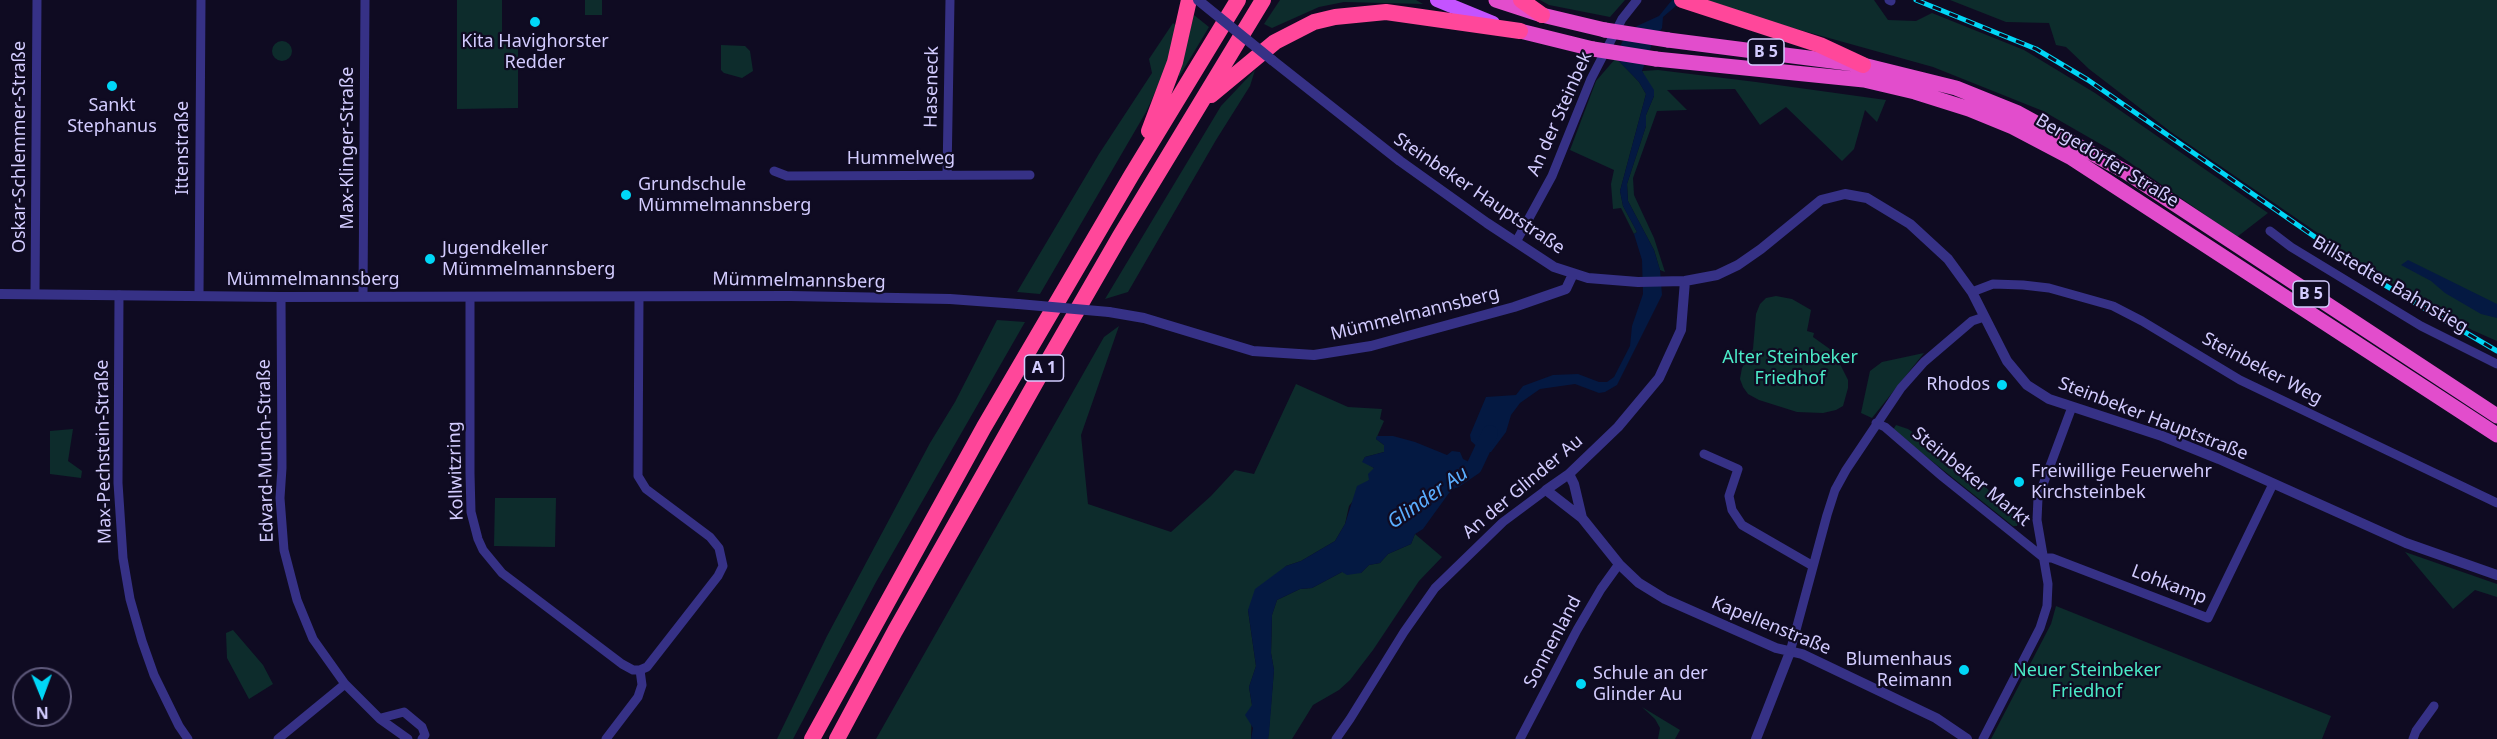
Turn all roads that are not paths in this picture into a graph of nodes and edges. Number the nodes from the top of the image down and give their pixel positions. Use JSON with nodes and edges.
{"nodes":[{"id":1,"x":37,"y":0,"type":"edge"},
{"id":2,"x":201,"y":0,"type":"edge"},
{"id":3,"x":365,"y":0,"type":"edge"},
{"id":4,"x":950,"y":0,"type":"edge"},
{"id":5,"x":1189,"y":0,"type":"edge"},
{"id":6,"x":1198,"y":0,"type":"edge"},
{"id":7,"x":1238,"y":0,"type":"edge"},
{"id":8,"x":1263,"y":0,"type":"edge"},
{"id":9,"x":1437,"y":0,"type":"edge"},
{"id":10,"x":1496,"y":0,"type":"edge"},
{"id":11,"x":1521,"y":0,"type":"edge"},
{"id":12,"x":1637,"y":0,"type":"edge"},
{"id":13,"x":1688,"y":2,"type":"edge"},
{"id":14,"x":1542,"y":15,"type":"junction"},
{"id":15,"x":1520,"y":31,"type":"junction"},
{"id":16,"x":1863,"y":65,"type":"junction"},
{"id":17,"x":1197,"y":108,"type":"junction"},
{"id":18,"x":774,"y":171,"type":"dead end"},
{"id":19,"x":947,"y":175,"type":"junction"},
{"id":20,"x":1030,"y":175,"type":"dead end"},
{"id":21,"x":1131,"y":176,"type":"junction"},
{"id":22,"x":2270,"y":231,"type":"dead end"},
{"id":23,"x":1516,"y":242,"type":"junction"},
{"id":24,"x":1573,"y":274,"type":"junction"},
{"id":25,"x":1685,"y":281,"type":"junction"},
{"id":26,"x":1972,"y":292,"type":"junction"},
{"id":27,"x":0,"y":294,"type":"edge"},
{"id":28,"x":36,"y":294,"type":"junction"},
{"id":29,"x":119,"y":296,"type":"junction"},
{"id":30,"x":199,"y":296,"type":"junction"},
{"id":31,"x":363,"y":296,"type":"junction"},
{"id":32,"x":281,"y":297,"type":"junction"},
{"id":33,"x":470,"y":297,"type":"junction"},
{"id":34,"x":639,"y":297,"type":"junction"},
{"id":35,"x":1984,"y":317,"type":"junction"},
{"id":36,"x":2497,"y":364,"type":"edge"},
{"id":37,"x":2072,"y":407,"type":"junction"},
{"id":38,"x":2497,"y":416,"type":"edge"},
{"id":39,"x":1876,"y":423,"type":"junction"},
{"id":40,"x":2497,"y":435,"type":"edge"},
{"id":41,"x":1704,"y":454,"type":"dead end"},
{"id":42,"x":1569,"y":474,"type":"junction"},
{"id":43,"x":2274,"y":484,"type":"junction"},
{"id":44,"x":1546,"y":490,"type":"junction"},
{"id":45,"x":2497,"y":503,"type":"edge"},
{"id":46,"x":1581,"y":518,"type":"junction"},
{"id":47,"x":2044,"y":558,"type":"junction"},
{"id":48,"x":1619,"y":564,"type":"junction"},
{"id":49,"x":1814,"y":566,"type":"junction"},
{"id":50,"x":2497,"y":575,"type":"edge"},
{"id":51,"x":1790,"y":651,"type":"junction"},
{"id":52,"x":640,"y":670,"type":"junction"},
{"id":53,"x":345,"y":684,"type":"junction"},
{"id":54,"x":2434,"y":706,"type":"dead end"},
{"id":55,"x":381,"y":718,"type":"junction"},
{"id":56,"x":188,"y":739,"type":"edge"},
{"id":57,"x":278,"y":739,"type":"edge"},
{"id":58,"x":408,"y":739,"type":"edge"},
{"id":59,"x":422,"y":739,"type":"edge"},
{"id":60,"x":606,"y":739,"type":"edge"},
{"id":61,"x":813,"y":739,"type":"edge"},
{"id":62,"x":837,"y":739,"type":"edge"},
{"id":63,"x":1336,"y":739,"type":"edge"},
{"id":64,"x":1520,"y":739,"type":"edge"},
{"id":65,"x":1756,"y":739,"type":"edge"},
{"id":66,"x":1967,"y":739,"type":"edge"},
{"id":67,"x":1983,"y":739,"type":"edge"},
{"id":68,"x":2414,"y":739,"type":"edge"}],
"edges":[{"from":1,"to":28,"type":"street","name":"Oskar-Schlemmer-Straße"},
{"from":2,"to":30,"type":"street","name":"Ittenstraße"},
{"from":3,"to":31,"type":"street","name":"Max-Klinger-Straße"},
{"from":4,"to":19,"type":"street","name":"Haseneck"},
{"from":5,"to":21,"type":"highway"},
{"from":6,"to":23,"type":"street","name":"Steinbeker Hauptstraße","bridge":true},
{"from":7,"to":21,"type":"highway","number":"A 1"},
{"from":8,"to":17,"type":"highway","number":"A 1"},
{"from":9,"to":15,"type":"main road","name":"Bergedorfer Straße","number":"B 5"},
{"from":10,"to":14,"type":"highway","name":"Bergedorfer Straße","number":"B 5"},
{"from":11,"to":14,"type":"highway"},
{"from":12,"to":23,"type":"street","name":"An der Steinbek"},
{"from":13,"to":16,"type":"highway"},
{"from":14,"to":16,"type":"highway","name":"Bergedorfer Straße","number":"B 5","bridge":true},
{"from":15,"to":17,"type":"highway"},
{"from":15,"to":40,"type":"highway","name":"Bergedorfer Straße","number":"B 5","bridge":true},
{"from":16,"to":38,"type":"highway","name":"Bergedorfer Straße","number":"B 5"},
{"from":17,"to":62,"type":"highway","number":"A 1"},
{"from":18,"to":19,"type":"street","name":"Hummelweg"},
{"from":19,"to":20,"type":"street","name":"Hummelweg"},
{"from":21,"to":61,"type":"highway","number":"A 1"},
{"from":22,"to":36,"type":"street","name":"Billstedter Bahnstieg"},
{"from":23,"to":24,"type":"street","name":"Steinbeker Hauptstraße"},
{"from":24,"to":25,"type":"street","name":"Steinbeker Hauptstraße"},
{"from":24,"to":34,"type":"street","name":"Mümmelmannsberg","bridge":true},
{"from":25,"to":26,"type":"street","name":"Steinbeker Hauptstraße"},
{"from":25,"to":42,"type":"street","name":"An der Glinder Au"},
{"from":26,"to":35,"type":"street","name":"Steinbeker Hauptstraße"},
{"from":26,"to":45,"type":"street","name":"Steinbeker Weg"},
{"from":27,"to":28,"type":"street","name":"Mümmelmannsberg"},
{"from":28,"to":29,"type":"street","name":"Mümmelmannsberg"},
{"from":29,"to":30,"type":"street","name":"Mümmelmannsberg"},
{"from":29,"to":56,"type":"street","name":"Max-Pechstein-Straße"},
{"from":30,"to":32,"type":"street","name":"Mümmelmannsberg"},
{"from":31,"to":32,"type":"street","name":"Mümmelmannsberg"},
{"from":31,"to":33,"type":"street","name":"Mümmelmannsberg"},
{"from":32,"to":53,"type":"street","name":"Edvard-Munch-Straße"},
{"from":33,"to":34,"type":"street","name":"Mümmelmannsberg"},
{"from":33,"to":52,"type":"street","name":"Kollwitzring"},
{"from":34,"to":52,"type":"street"},
{"from":35,"to":37,"type":"street","name":"Steinbeker Hauptstraße"},
{"from":35,"to":39,"type":"street"},
{"from":37,"to":43,"type":"street","name":"Steinbeker Hauptstraße"},
{"from":37,"to":47,"type":"street"},
{"from":39,"to":47,"type":"street","name":"Steinbeker Markt"},
{"from":39,"to":49,"type":"street"},
{"from":41,"to":49,"type":"street"},
{"from":42,"to":44,"type":"street","name":"An der Glinder Au"},
{"from":42,"to":46,"type":"street","name":"Kapellenstraße"},
{"from":43,"to":47,"type":"street","name":"Lohkamp"},
{"from":43,"to":50,"type":"street","name":"Steinbeker Hauptstraße"},
{"from":44,"to":46,"type":"street","name":"Kapellenstraße"},
{"from":44,"to":63,"type":"street","name":"An der Glinder Au"},
{"from":46,"to":48,"type":"street","name":"Kapellenstraße"},
{"from":47,"to":67,"type":"street"},
{"from":48,"to":51,"type":"street","name":"Kapellenstraße"},
{"from":48,"to":64,"type":"street","name":"Sonnenland"},
{"from":49,"to":51,"type":"street"},
{"from":51,"to":65,"type":"street"},
{"from":51,"to":66,"type":"street","name":"Kapellenstraße"},
{"from":52,"to":60,"type":"street"},
{"from":53,"to":55,"type":"street","name":"Edvard-Munch-Straße"},
{"from":53,"to":57,"type":"street"},
{"from":54,"to":68,"type":"street"},
{"from":55,"to":58,"type":"street","name":"Edvard-Munch-Straße"},
{"from":55,"to":59,"type":"street"}]}
